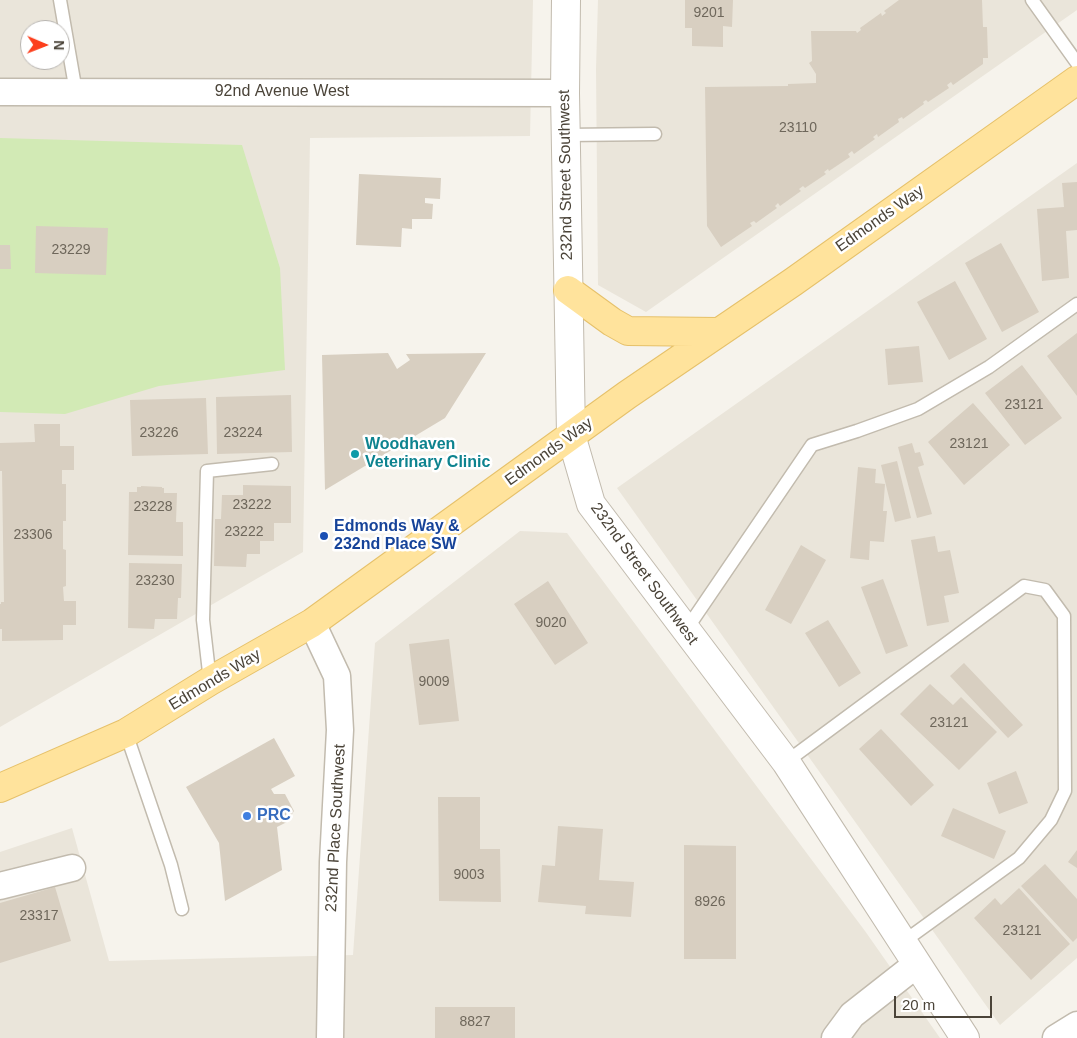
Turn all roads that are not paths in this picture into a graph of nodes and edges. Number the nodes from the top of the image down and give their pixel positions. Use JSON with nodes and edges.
{"nodes":[{"id":1,"x":60,"y":0,"type":"edge"},
{"id":2,"x":566,"y":0,"type":"edge"},
{"id":3,"x":1032,"y":0,"type":"edge"},
{"id":4,"x":1077,"y":63,"type":"edge"},
{"id":5,"x":1077,"y":80,"type":"edge"},
{"id":6,"x":0,"y":92,"type":"edge"},
{"id":7,"x":76,"y":92,"type":"junction"},
{"id":8,"x":565,"y":93,"type":"junction"},
{"id":9,"x":656,"y":134,"type":"dead end"},
{"id":10,"x":566,"y":135,"type":"junction"},
{"id":11,"x":568,"y":290,"type":"junction"},
{"id":12,"x":1077,"y":304,"type":"edge"},
{"id":13,"x":718,"y":332,"type":"junction"},
{"id":14,"x":571,"y":435,"type":"junction"},
{"id":15,"x":272,"y":464,"type":"dead end"},
{"id":16,"x":312,"y":623,"type":"junction"},
{"id":17,"x":686,"y":630,"type":"junction"},
{"id":18,"x":210,"y":682,"type":"junction"},
{"id":19,"x":126,"y":733,"type":"junction"},
{"id":20,"x":786,"y":762,"type":"junction"},
{"id":21,"x":0,"y":788,"type":"edge"},
{"id":22,"x":72,"y":868,"type":"dead end"},
{"id":23,"x":0,"y":886,"type":"edge"},
{"id":24,"x":182,"y":909,"type":"dead end"},
{"id":25,"x":910,"y":953,"type":"junction"},
{"id":26,"x":1077,"y":1025,"type":"edge"},
{"id":27,"x":330,"y":1038,"type":"edge"},
{"id":28,"x":834,"y":1038,"type":"edge"},
{"id":29,"x":965,"y":1038,"type":"edge"},
{"id":30,"x":1056,"y":1038,"type":"edge"}],
"edges":[{"from":1,"to":7,"type":"lane"},
{"from":2,"to":8,"type":"street","name":"232nd Street Southwest"},
{"from":3,"to":4,"type":"lane"},
{"from":5,"to":13,"type":"main road","name":"Edmonds Way"},
{"from":6,"to":7,"type":"street","name":"92nd Avenue West"},
{"from":7,"to":8,"type":"street","name":"92nd Avenue West"},
{"from":8,"to":10,"type":"street","name":"232nd Street Southwest"},
{"from":9,"to":10,"type":"lane"},
{"from":10,"to":11,"type":"street","name":"232nd Street Southwest"},
{"from":11,"to":13,"type":"main road"},
{"from":11,"to":14,"type":"street","name":"232nd Street Southwest"},
{"from":12,"to":17,"type":"lane"},
{"from":13,"to":14,"type":"main road","name":"Edmonds Way"},
{"from":14,"to":16,"type":"main road","name":"Edmonds Way"},
{"from":14,"to":17,"type":"street","name":"232nd Street Southwest"},
{"from":15,"to":18,"type":"lane"},
{"from":16,"to":18,"type":"main road","name":"Edmonds Way"},
{"from":16,"to":27,"type":"street","name":"232nd Place Southwest"},
{"from":17,"to":20,"type":"street","name":"232nd Street Southwest"},
{"from":18,"to":19,"type":"main road","name":"Edmonds Way"},
{"from":19,"to":21,"type":"main road","name":"Edmonds Way"},
{"from":19,"to":24,"type":"lane"},
{"from":20,"to":25,"type":"street","name":"232nd Street Southwest"},
{"from":20,"to":25,"type":"lane"},
{"from":22,"to":23,"type":"street"},
{"from":25,"to":28,"type":"street"},
{"from":25,"to":29,"type":"street","name":"232nd Street Southwest"},
{"from":26,"to":30,"type":"street"}]}
